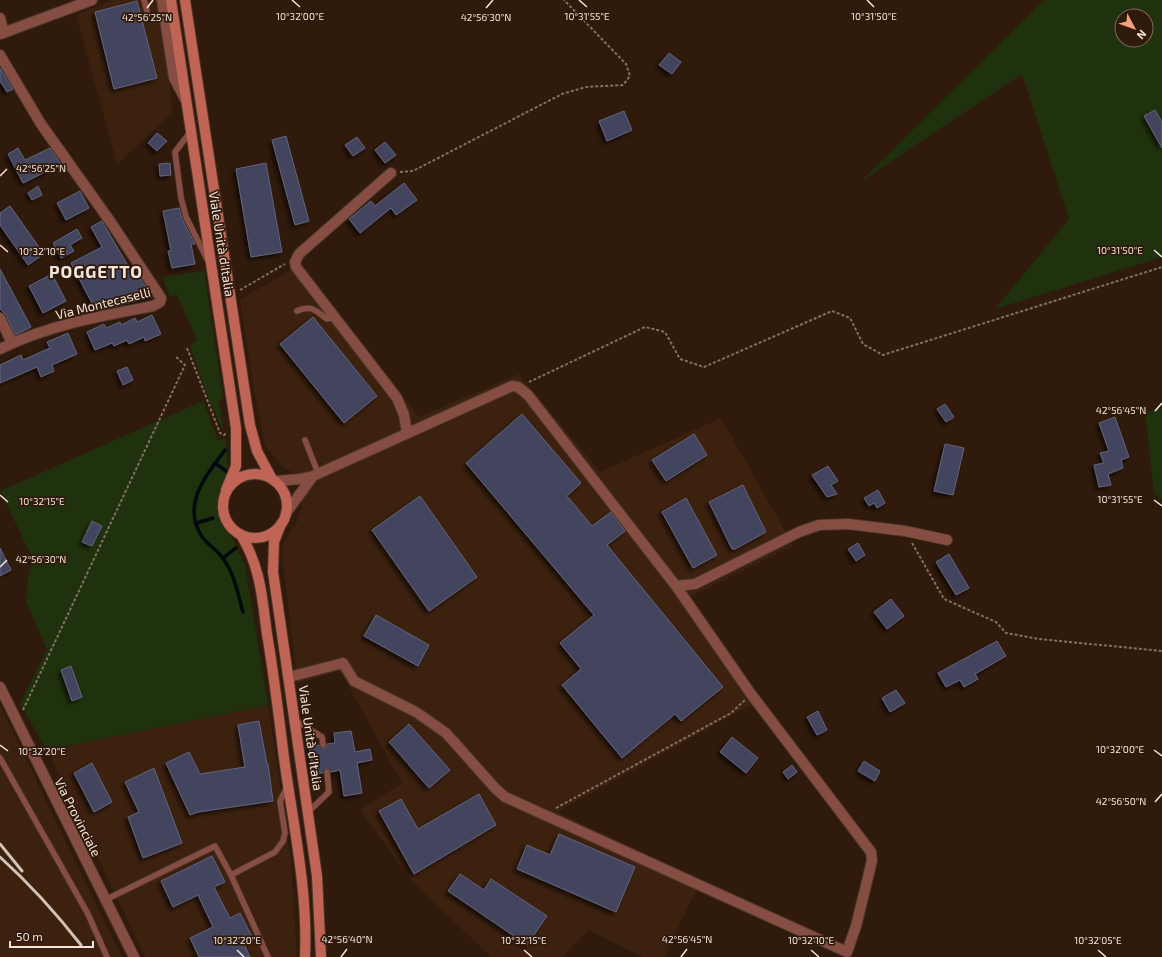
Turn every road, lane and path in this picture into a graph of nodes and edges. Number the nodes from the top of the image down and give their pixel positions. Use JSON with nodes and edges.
{"nodes":[{"id":1,"x":92,"y":0,"type":"edge"},
{"id":2,"x":144,"y":0,"type":"edge"},
{"id":3,"x":162,"y":0,"type":"edge"},
{"id":4,"x":171,"y":0,"type":"edge"},
{"id":5,"x":185,"y":0,"type":"edge"},
{"id":6,"x":564,"y":0,"type":"edge"},
{"id":7,"x":147,"y":11,"type":"dead end"},
{"id":8,"x":0,"y":18,"type":"edge"},
{"id":9,"x":2,"y":34,"type":"edge"},
{"id":10,"x":0,"y":55,"type":"edge"},
{"id":11,"x":187,"y":103,"type":"junction"},
{"id":12,"x":192,"y":131,"type":"junction"},
{"id":13,"x":391,"y":173,"type":"joint"},
{"id":14,"x":296,"y":262,"type":"junction"},
{"id":15,"x":1162,"y":266,"type":"edge"},
{"id":16,"x":212,"y":268,"type":"junction"},
{"id":17,"x":230,"y":296,"type":"junction"},
{"id":18,"x":297,"y":311,"type":"dead end"},
{"id":19,"x":334,"y":317,"type":"junction"},
{"id":20,"x":0,"y":318,"type":"edge"},
{"id":21,"x":12,"y":343,"type":"junction"},
{"id":22,"x":187,"y":348,"type":"dead end"},
{"id":23,"x":0,"y":349,"type":"edge"},
{"id":24,"x":175,"y":356,"type":"dead end"},
{"id":25,"x":518,"y":387,"type":"junction"},
{"id":26,"x":226,"y":431,"type":"dead end"},
{"id":27,"x":407,"y":433,"type":"junction"},
{"id":28,"x":305,"y":440,"type":"dead end"},
{"id":29,"x":316,"y":475,"type":"junction"},
{"id":30,"x":274,"y":479,"type":"junction"},
{"id":31,"x":226,"y":490,"type":"junction"},
{"id":32,"x":286,"y":513,"type":"junction"},
{"id":33,"x":281,"y":524,"type":"junction"},
{"id":34,"x":905,"y":531,"type":"junction"},
{"id":35,"x":241,"y":536,"type":"junction"},
{"id":36,"x":948,"y":540,"type":"dead end"},
{"id":37,"x":676,"y":586,"type":"junction"},
{"id":38,"x":1162,"y":651,"type":"edge"},
{"id":39,"x":289,"y":677,"type":"junction"},
{"id":40,"x":0,"y":687,"type":"edge"},
{"id":41,"x":751,"y":694,"type":"junction"},
{"id":42,"x":15,"y":718,"type":"junction"},
{"id":43,"x":295,"y":720,"type":"junction"},
{"id":44,"x":323,"y":745,"type":"dead end"},
{"id":45,"x":0,"y":758,"type":"edge"},
{"id":46,"x":327,"y":772,"type":"dead end"},
{"id":47,"x":288,"y":784,"type":"junction"},
{"id":48,"x":308,"y":812,"type":"junction"},
{"id":49,"x":545,"y":815,"type":"junction"},
{"id":50,"x":231,"y":875,"type":"junction"},
{"id":51,"x":105,"y":900,"type":"junction"},
{"id":52,"x":107,"y":957,"type":"edge"},
{"id":53,"x":134,"y":957,"type":"edge"},
{"id":54,"x":268,"y":957,"type":"edge"},
{"id":55,"x":305,"y":957,"type":"edge"},
{"id":56,"x":321,"y":957,"type":"edge"}],
"edges":[{"from":1,"to":9,"type":"street"},
{"from":2,"to":7,"type":"lane"},
{"from":3,"to":11,"type":"street"},
{"from":4,"to":11,"type":"main road","name":"Viale Unità d'Italia"},
{"from":5,"to":17,"type":"main road","name":"Viale Unità d'Italia"},
{"from":6,"to":13,"type":"path"},
{"from":8,"to":9,"type":"street"},
{"from":10,"to":21,"type":"street","name":"Via Montecaselli"},
{"from":11,"to":12,"type":"main road","name":"Viale Unità d'Italia"},
{"from":12,"to":16,"type":"main road","name":"Viale Unità d'Italia"},
{"from":12,"to":16,"type":"lane"},
{"from":13,"to":14,"type":"street"},
{"from":14,"to":17,"type":"path"},
{"from":14,"to":19,"type":"street"},
{"from":15,"to":25,"type":"path"},
{"from":16,"to":31,"type":"main road","name":"Viale Unità d'Italia"},
{"from":17,"to":30,"type":"main road","name":"Viale Unità d'Italia"},
{"from":18,"to":19,"type":"lane"},
{"from":19,"to":27,"type":"street"},
{"from":20,"to":21,"type":"street"},
{"from":21,"to":23,"type":"street","name":"Via Montecaselli"},
{"from":22,"to":26,"type":"path"},
{"from":24,"to":42,"type":"path"},
{"from":25,"to":27,"type":"street"},
{"from":25,"to":37,"type":"street"},
{"from":27,"to":29,"type":"street"},
{"from":28,"to":29,"type":"lane"},
{"from":29,"to":30,"type":"street"},
{"from":29,"to":32,"type":"street"},
{"from":30,"to":31,"type":"main road"},
{"from":30,"to":32,"type":"main road","name":"Viale Unità d'Italia"},
{"from":31,"to":35,"type":"main road","name":"Viale Unità d'Italia"},
{"from":32,"to":33,"type":"main road","name":"Viale Unità d'Italia"},
{"from":33,"to":35,"type":"main road","name":"Viale Unità d'Italia"},
{"from":33,"to":39,"type":"main road","name":"Viale Unità d'Italia"},
{"from":34,"to":36,"type":"street"},
{"from":34,"to":37,"type":"street"},
{"from":34,"to":38,"type":"path"},
{"from":35,"to":47,"type":"main road","name":"Viale Unità d'Italia"},
{"from":37,"to":41,"type":"street"},
{"from":39,"to":43,"type":"main road","name":"Viale Unità d'Italia"},
{"from":39,"to":49,"type":"street"},
{"from":40,"to":42,"type":"street","name":"Via Provinciale"},
{"from":41,"to":49,"type":"path"},
{"from":41,"to":49,"type":"street"},
{"from":42,"to":51,"type":"street","name":"Via Provinciale"},
{"from":43,"to":44,"type":"lane"},
{"from":43,"to":48,"type":"main road","name":"Viale Unità d'Italia"},
{"from":45,"to":52,"type":"lane"},
{"from":46,"to":48,"type":"lane"},
{"from":47,"to":50,"type":"lane"},
{"from":47,"to":55,"type":"main road","name":"Viale Unità d'Italia"},
{"from":48,"to":56,"type":"main road","name":"Viale Unità d'Italia"},
{"from":50,"to":51,"type":"lane"},
{"from":50,"to":54,"type":"lane"},
{"from":51,"to":53,"type":"street","name":"Via Provinciale"}]}
